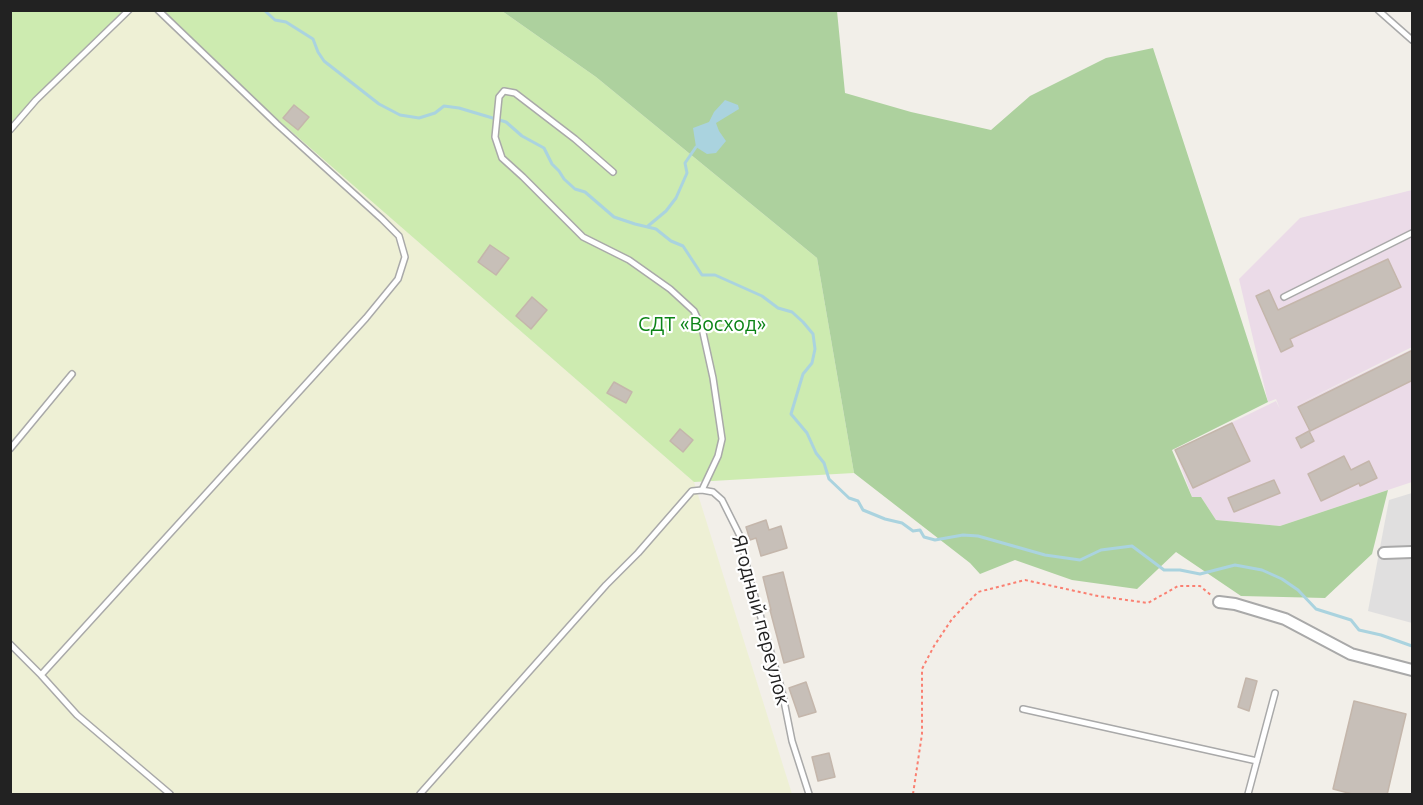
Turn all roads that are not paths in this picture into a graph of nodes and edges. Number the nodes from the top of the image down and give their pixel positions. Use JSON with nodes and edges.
{"nodes":[{"id":1,"x":129,"y":10,"type":"edge"},
{"id":2,"x":158,"y":10,"type":"edge"},
{"id":3,"x":1378,"y":10,"type":"edge"},
{"id":4,"x":1413,"y":40,"type":"edge"},
{"id":5,"x":10,"y":130,"type":"edge"},
{"id":6,"x":614,"y":172,"type":"dead end"},
{"id":7,"x":1413,"y":233,"type":"edge"},
{"id":8,"x":1284,"y":297,"type":"dead end"},
{"id":9,"x":72,"y":374,"type":"dead end"},
{"id":10,"x":10,"y":449,"type":"edge"},
{"id":11,"x":702,"y":490,"type":"junction"},
{"id":12,"x":1413,"y":552,"type":"edge"},
{"id":13,"x":1384,"y":553,"type":"dead end"},
{"id":14,"x":1219,"y":602,"type":"road end"},
{"id":15,"x":10,"y":644,"type":"edge"},
{"id":16,"x":1413,"y":670,"type":"edge"},
{"id":17,"x":41,"y":675,"type":"junction"},
{"id":18,"x":1275,"y":693,"type":"dead end"},
{"id":19,"x":1023,"y":709,"type":"dead end"},
{"id":20,"x":1257,"y":761,"type":"junction"},
{"id":21,"x":170,"y":795,"type":"edge"},
{"id":22,"x":420,"y":795,"type":"edge"},
{"id":23,"x":809,"y":795,"type":"edge"},
{"id":24,"x":1248,"y":795,"type":"edge"}],
"edges":[{"from":1,"to":5,"type":"lane"},
{"from":2,"to":17,"type":"lane"},
{"from":3,"to":4,"type":"lane"},
{"from":6,"to":11,"type":"lane"},
{"from":7,"to":8,"type":"lane"},
{"from":9,"to":10,"type":"lane"},
{"from":11,"to":22,"type":"lane"},
{"from":11,"to":23,"type":"lane","name":"Ягодный переулок"},
{"from":12,"to":13,"type":"street"},
{"from":14,"to":16,"type":"street"},
{"from":15,"to":17,"type":"lane"},
{"from":17,"to":21,"type":"lane"},
{"from":18,"to":20,"type":"lane"},
{"from":19,"to":20,"type":"lane"},
{"from":20,"to":24,"type":"lane"}]}
